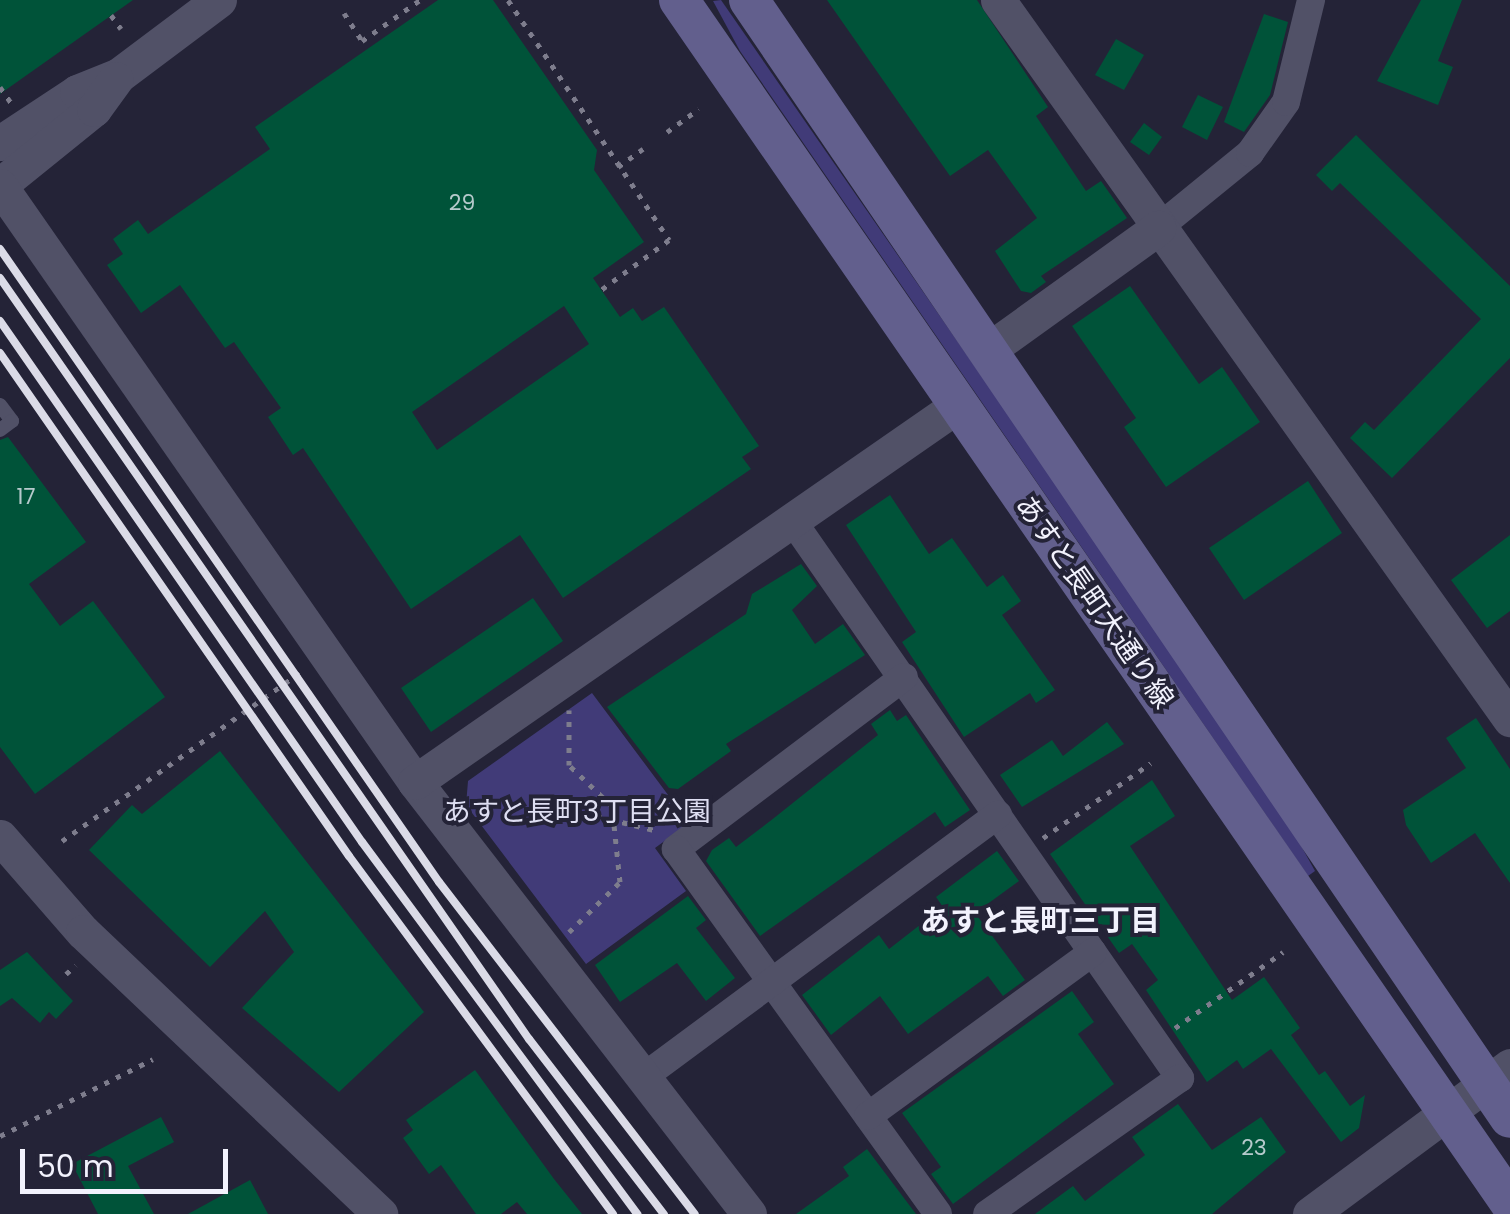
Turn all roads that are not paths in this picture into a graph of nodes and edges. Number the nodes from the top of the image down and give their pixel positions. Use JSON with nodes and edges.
{"nodes":[{"id":1,"x":218,"y":0,"type":"edge"},
{"id":2,"x":679,"y":0,"type":"edge"},
{"id":3,"x":749,"y":0,"type":"edge"},
{"id":4,"x":998,"y":0,"type":"edge"},
{"id":5,"x":1312,"y":0,"type":"edge"},
{"id":6,"x":120,"y":74,"type":"junction"},
{"id":7,"x":0,"y":142,"type":"edge"},
{"id":8,"x":0,"y":185,"type":"edge"},
{"id":9,"x":1158,"y":228,"type":"junction"},
{"id":10,"x":991,"y":348,"type":"junction"},
{"id":11,"x":0,"y":404,"type":"edge"},
{"id":12,"x":958,"y":406,"type":"junction"},
{"id":13,"x":0,"y":430,"type":"edge"},
{"id":14,"x":792,"y":520,"type":"junction"},
{"id":15,"x":904,"y":677,"type":"junction"},
{"id":16,"x":1510,"y":719,"type":"edge"},
{"id":17,"x":415,"y":782,"type":"junction"},
{"id":18,"x":998,"y":816,"type":"junction"},
{"id":19,"x":0,"y":838,"type":"edge"},
{"id":20,"x":1092,"y":952,"type":"junction"},
{"id":21,"x":773,"y":984,"type":"junction"},
{"id":22,"x":1498,"y":1075,"type":"edge"},
{"id":23,"x":642,"y":1078,"type":"junction"},
{"id":24,"x":1446,"y":1111,"type":"junction"},
{"id":25,"x":868,"y":1116,"type":"junction"},
{"id":26,"x":1510,"y":1118,"type":"edge"},
{"id":27,"x":1510,"y":1203,"type":"edge"},
{"id":28,"x":380,"y":1214,"type":"edge"},
{"id":29,"x":749,"y":1214,"type":"edge"},
{"id":30,"x":938,"y":1214,"type":"edge"},
{"id":31,"x":987,"y":1214,"type":"edge"},
{"id":32,"x":1310,"y":1214,"type":"edge"}],
"edges":[{"from":1,"to":6,"type":"street"},
{"from":2,"to":12,"type":"main road","name":"あすと長町大通り線"},
{"from":3,"to":10,"type":"main road","name":"あすと長町大通り線"},
{"from":4,"to":9,"type":"street"},
{"from":5,"to":9,"type":"street"},
{"from":6,"to":7,"type":"street"},
{"from":6,"to":8,"type":"street"},
{"from":8,"to":17,"type":"street"},
{"from":9,"to":10,"type":"street"},
{"from":9,"to":16,"type":"street"},
{"from":10,"to":22,"type":"main road","name":"あすと長町大通り線"},
{"from":11,"to":13,"type":"lane"},
{"from":12,"to":14,"type":"street"},
{"from":12,"to":24,"type":"main road","name":"あすと長町大通り線"},
{"from":14,"to":15,"type":"street"},
{"from":14,"to":17,"type":"street"},
{"from":15,"to":18,"type":"street"},
{"from":15,"to":21,"type":"street"},
{"from":17,"to":23,"type":"street"},
{"from":18,"to":20,"type":"street"},
{"from":18,"to":21,"type":"street"},
{"from":19,"to":28,"type":"street"},
{"from":20,"to":25,"type":"street"},
{"from":20,"to":31,"type":"street"},
{"from":21,"to":23,"type":"street"},
{"from":21,"to":25,"type":"street"},
{"from":22,"to":24,"type":"street"},
{"from":22,"to":26,"type":"main road","name":"あすと長町大通り線"},
{"from":23,"to":29,"type":"street"},
{"from":24,"to":27,"type":"main road","name":"あすと長町大通り線"},
{"from":24,"to":32,"type":"street"},
{"from":25,"to":30,"type":"street"}]}
